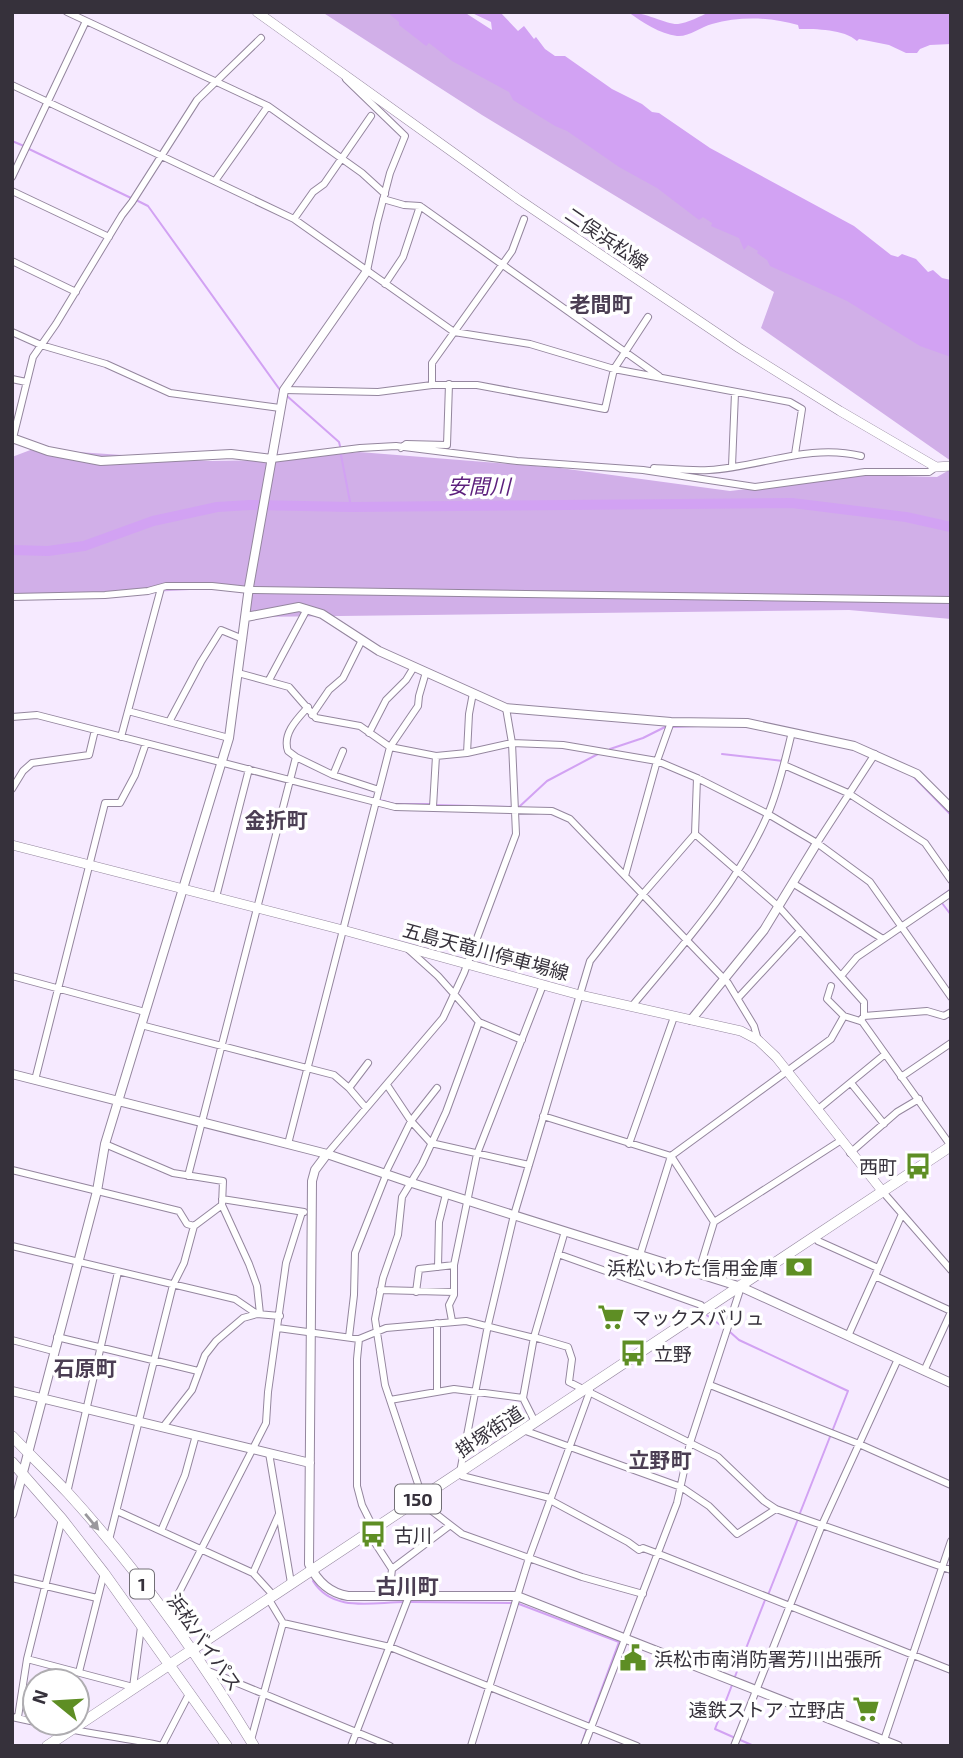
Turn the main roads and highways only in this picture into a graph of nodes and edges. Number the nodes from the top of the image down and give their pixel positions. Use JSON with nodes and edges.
{"nodes":[{"id":1,"x":257,"y":12,"type":"edge"},
{"id":2,"x":951,"y":466,"type":"edge"},
{"id":3,"x":12,"y":845,"type":"edge"},
{"id":4,"x":949,"y":1150,"type":"edge"},
{"id":5,"x":883,"y":1192,"type":"junction"},
{"id":6,"x":12,"y":1436,"type":"edge"},
{"id":7,"x":12,"y":1462,"type":"edge"},
{"id":8,"x":190,"y":1650,"type":"junction"},
{"id":9,"x":168,"y":1665,"type":"junction"},
{"id":10,"x":253,"y":1743,"type":"edge"},
{"id":11,"x":47,"y":1746,"type":"edge"},
{"id":12,"x":227,"y":1746,"type":"edge"}],
"edges":[{"from":1,"to":2,"type":"main road","name":"二俣浜松線"},
{"from":3,"to":5,"type":"main road","name":"五島天竜川停車場線"},
{"from":4,"to":5,"type":"highway","name":"掛塚街道","number":"150"},
{"from":5,"to":8,"type":"highway","name":"掛塚街道","number":"150"},
{"from":6,"to":8,"type":"highway","name":"浜松バイパス","number":"1","one_way":true},
{"from":7,"to":9,"type":"highway","number":"1"},
{"from":8,"to":9,"type":"highway","name":"掛塚街道","number":"150"},
{"from":8,"to":10,"type":"highway","name":"浜松バイパス","number":"1"},
{"from":9,"to":11,"type":"highway","name":"掛塚街道","number":"150"},
{"from":9,"to":12,"type":"highway","number":"1"}]}
